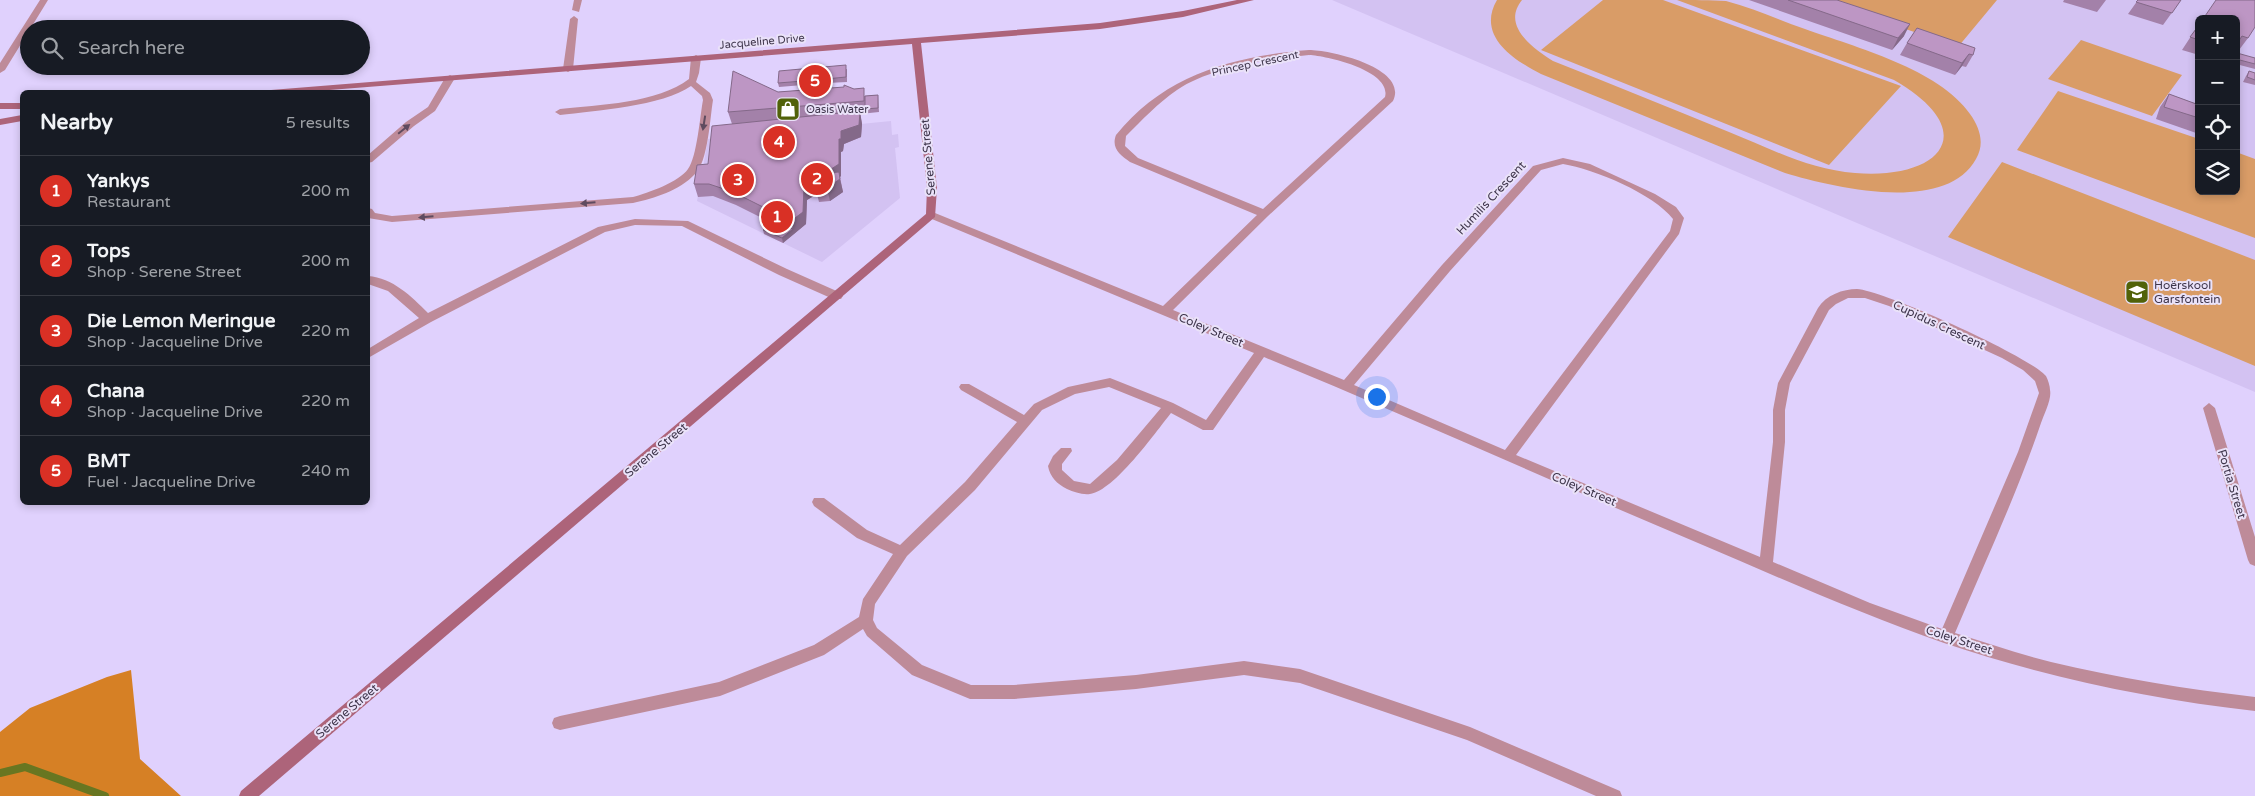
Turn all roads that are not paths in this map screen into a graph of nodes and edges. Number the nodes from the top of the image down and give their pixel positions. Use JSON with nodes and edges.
{"nodes":[{"id":1,"x":44,"y":0,"type":"edge"},
{"id":2,"x":578,"y":0,"type":"edge"},
{"id":3,"x":1250,"y":0,"type":"edge"},
{"id":4,"x":31,"y":20,"type":"edge"},
{"id":5,"x":20,"y":38,"type":"edge"},
{"id":6,"x":916,"y":42,"type":"junction"},
{"id":7,"x":696,"y":58,"type":"junction"},
{"id":8,"x":568,"y":69,"type":"junction"},
{"id":9,"x":0,"y":70,"type":"edge"},
{"id":10,"x":450,"y":78,"type":"junction"},
{"id":11,"x":691,"y":82,"type":"junction"},
{"id":12,"x":299,"y":90,"type":"edge"},
{"id":13,"x":0,"y":106,"type":"edge"},
{"id":14,"x":20,"y":106,"type":"edge"},
{"id":15,"x":560,"y":112,"type":"dead end"},
{"id":16,"x":20,"y":118,"type":"edge"},
{"id":17,"x":0,"y":122,"type":"edge"},
{"id":18,"x":370,"y":158,"type":"edge"},
{"id":19,"x":370,"y":214,"type":"edge"},
{"id":20,"x":1264,"y":214,"type":"junction"},
{"id":21,"x":930,"y":215,"type":"junction"},
{"id":22,"x":370,"y":280,"type":"edge"},
{"id":23,"x":837,"y":296,"type":"junction"},
{"id":24,"x":1165,"y":311,"type":"junction"},
{"id":25,"x":427,"y":319,"type":"junction"},
{"id":26,"x":1262,"y":351,"type":"junction"},
{"id":27,"x":370,"y":353,"type":"edge"},
{"id":28,"x":964,"y":386,"type":"dead end"},
{"id":29,"x":1346,"y":386,"type":"junction"},
{"id":30,"x":1169,"y":406,"type":"junction"},
{"id":31,"x":2209,"y":408,"type":"dead end"},
{"id":32,"x":1025,"y":421,"type":"junction"},
{"id":33,"x":1066,"y":451,"type":"dead end"},
{"id":34,"x":1507,"y":457,"type":"junction"},
{"id":35,"x":819,"y":502,"type":"dead end"},
{"id":36,"x":902,"y":552,"type":"junction"},
{"id":37,"x":2255,"y":560,"type":"edge"},
{"id":38,"x":1766,"y":565,"type":"junction"},
{"id":39,"x":866,"y":620,"type":"junction"},
{"id":40,"x":1946,"y":638,"type":"junction"},
{"id":41,"x":2255,"y":704,"type":"edge"},
{"id":42,"x":560,"y":723,"type":"dead end"},
{"id":43,"x":247,"y":796,"type":"edge"},
{"id":44,"x":1614,"y":796,"type":"edge"}],
"edges":[{"from":1,"to":4,"type":"street"},
{"from":2,"to":8,"type":"street"},
{"from":3,"to":6,"type":"street","name":"Jacqueline Drive"},
{"from":5,"to":9,"type":"street"},
{"from":6,"to":7,"type":"street","name":"Jacqueline Drive"},
{"from":6,"to":21,"type":"street","name":"Serene Street"},
{"from":7,"to":8,"type":"street","name":"Jacqueline Drive"},
{"from":7,"to":11,"type":"street"},
{"from":8,"to":10,"type":"street","name":"Jacqueline Drive"},
{"from":10,"to":12,"type":"street","name":"Jacqueline Drive"},
{"from":18,"to":10,"type":"street","one_way":true},
{"from":11,"to":15,"type":"street"},
{"from":11,"to":19,"type":"street","one_way":true},
{"from":13,"to":14,"type":"street"},
{"from":16,"to":17,"type":"street"},
{"from":20,"to":20,"type":"street","name":"Princep Crescent"},
{"from":20,"to":24,"type":"street","name":"Princep Crescent"},
{"from":21,"to":23,"type":"street","name":"Serene Street"},
{"from":21,"to":24,"type":"street","name":"Coley Street"},
{"from":22,"to":25,"type":"street"},
{"from":23,"to":25,"type":"street"},
{"from":23,"to":43,"type":"street","name":"Serene Street"},
{"from":24,"to":26,"type":"street","name":"Coley Street"},
{"from":25,"to":27,"type":"street"},
{"from":26,"to":29,"type":"street","name":"Coley Street"},
{"from":26,"to":30,"type":"street"},
{"from":28,"to":32,"type":"street"},
{"from":29,"to":34,"type":"street","name":"Coley Street"},
{"from":29,"to":34,"type":"street","name":"Humilis Crescent"},
{"from":30,"to":32,"type":"street"},
{"from":30,"to":33,"type":"street"},
{"from":31,"to":37,"type":"street","name":"Portia Street"},
{"from":32,"to":36,"type":"street"},
{"from":34,"to":38,"type":"street","name":"Coley Street"},
{"from":35,"to":36,"type":"street"},
{"from":36,"to":39,"type":"street"},
{"from":38,"to":40,"type":"street","name":"Coley Street"},
{"from":38,"to":40,"type":"street","name":"Cupidus Crescent"},
{"from":39,"to":42,"type":"street"},
{"from":39,"to":44,"type":"street"},
{"from":40,"to":41,"type":"street","name":"Coley Street"}]}
